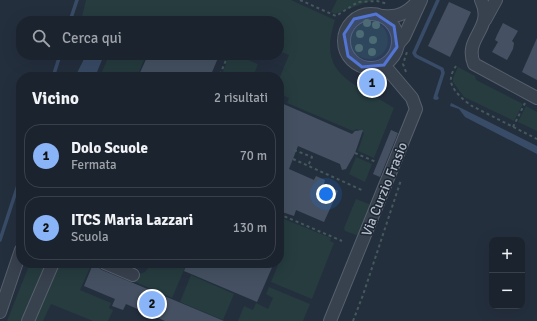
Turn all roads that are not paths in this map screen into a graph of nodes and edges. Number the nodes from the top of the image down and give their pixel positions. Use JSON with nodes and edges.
{"nodes":[{"id":1,"x":420,"y":0,"type":"edge"},
{"id":2,"x":481,"y":0,"type":"edge"},
{"id":3,"x":496,"y":0,"type":"edge"},
{"id":4,"x":383,"y":16,"type":"junction"},
{"id":5,"x":485,"y":20,"type":"junction"},
{"id":6,"x":398,"y":44,"type":"junction"},
{"id":7,"x":384,"y":65,"type":"junction"},
{"id":8,"x":532,"y":98,"type":"edge"},
{"id":9,"x":16,"y":265,"type":"edge"},
{"id":10,"x":51,"y":268,"type":"edge"},
{"id":11,"x":117,"y":268,"type":"edge"},
{"id":12,"x":133,"y":275,"type":"dead end"},
{"id":13,"x":0,"y":312,"type":"edge"},
{"id":14,"x":28,"y":321,"type":"edge"},
{"id":15,"x":330,"y":321,"type":"edge"}],
"edges":[{"from":1,"to":4,"type":"street"},
{"from":1,"to":6,"type":"street"},
{"from":2,"to":5,"type":"street"},
{"from":3,"to":5,"type":"street"},
{"from":4,"to":6,"type":"street"},
{"from":4,"to":7,"type":"street"},
{"from":5,"to":8,"type":"street"},
{"from":6,"to":7,"type":"street"},
{"from":7,"to":15,"type":"street","name":"Via Curzio Frasio"},
{"from":9,"to":13,"type":"street"},
{"from":10,"to":14,"type":"street"},
{"from":11,"to":12,"type":"street"}]}
